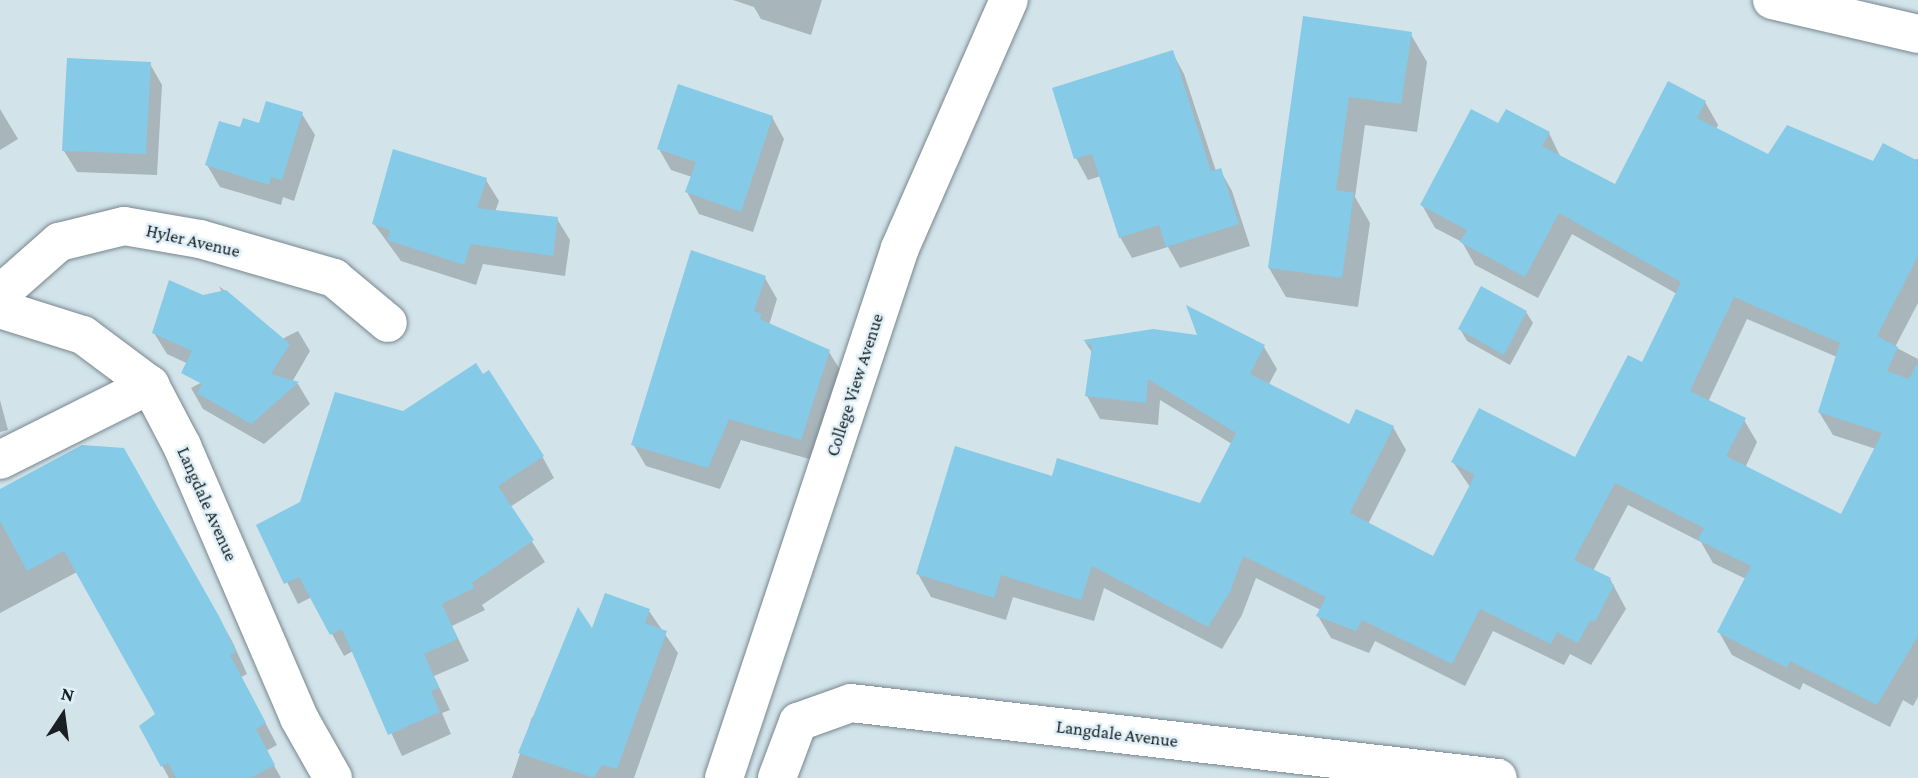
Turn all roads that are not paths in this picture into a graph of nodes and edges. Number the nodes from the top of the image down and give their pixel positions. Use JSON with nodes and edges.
{"nodes":[{"id":1,"x":1009,"y":0,"type":"edge"},
{"id":2,"x":1772,"y":0,"type":"edge"},
{"id":3,"x":1918,"y":34,"type":"edge"},
{"id":4,"x":0,"y":294,"type":"edge"},
{"id":5,"x":0,"y":309,"type":"edge"},
{"id":6,"x":388,"y":323,"type":"dead end"},
{"id":7,"x":150,"y":386,"type":"junction"},
{"id":8,"x":0,"y":460,"type":"edge"},
{"id":9,"x":333,"y":778,"type":"edge"},
{"id":10,"x":724,"y":778,"type":"edge"},
{"id":11,"x":777,"y":778,"type":"edge"},
{"id":12,"x":1498,"y":778,"type":"edge"}],
"edges":[{"from":1,"to":10,"type":"street","name":"College View Avenue"},
{"from":2,"to":3,"type":"street"},
{"from":4,"to":6,"type":"street","name":"Hyler Avenue"},
{"from":5,"to":7,"type":"street","name":"Langdale Avenue"},
{"from":7,"to":8,"type":"street"},
{"from":7,"to":9,"type":"street","name":"Langdale Avenue"},
{"from":11,"to":12,"type":"street","name":"Langdale Avenue"}]}
